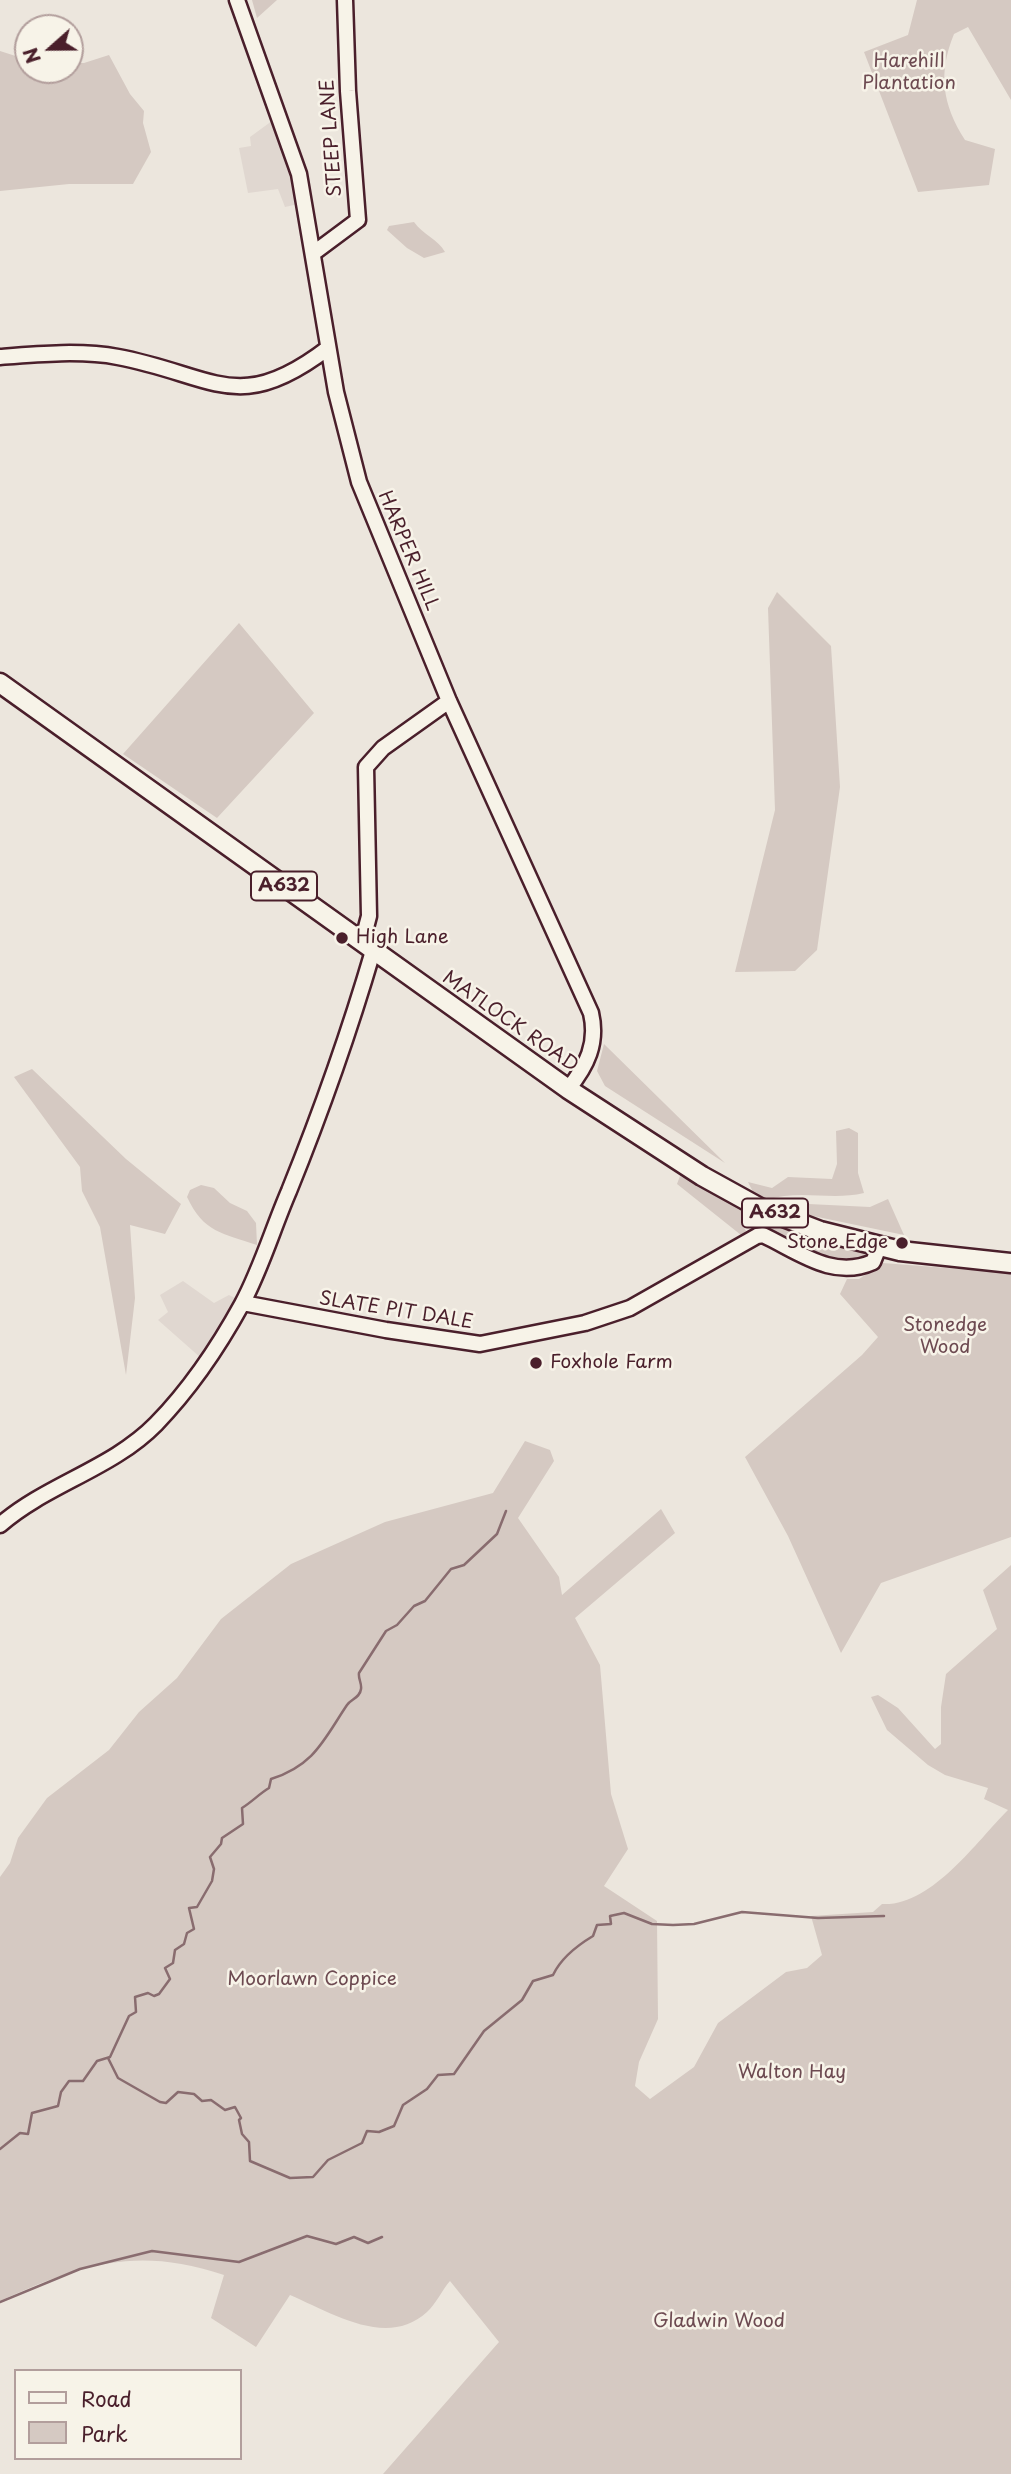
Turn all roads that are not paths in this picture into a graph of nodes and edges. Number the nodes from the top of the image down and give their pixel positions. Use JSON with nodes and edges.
{"nodes":[{"id":1,"x":237,"y":0,"type":"edge"},
{"id":2,"x":345,"y":0,"type":"edge"},
{"id":3,"x":315,"y":252,"type":"junction"},
{"id":4,"x":328,"y":348,"type":"junction"},
{"id":5,"x":0,"y":357,"type":"edge"},
{"id":6,"x":0,"y":683,"type":"edge"},
{"id":7,"x":449,"y":701,"type":"junction"},
{"id":8,"x":368,"y":947,"type":"junction"},
{"id":9,"x":568,"y":1089,"type":"junction"},
{"id":10,"x":879,"y":1247,"type":"junction"},
{"id":11,"x":1011,"y":1263,"type":"edge"},
{"id":12,"x":243,"y":1303,"type":"junction"},
{"id":13,"x":0,"y":1525,"type":"edge"}],
"edges":[{"from":1,"to":3,"type":"street","name":"HARPER HILL"},
{"from":2,"to":3,"type":"street","name":"STEEP LANE"},
{"from":3,"to":4,"type":"street","name":"HARPER HILL"},
{"from":4,"to":5,"type":"street"},
{"from":4,"to":7,"type":"street","name":"HARPER HILL"},
{"from":6,"to":8,"type":"main road","name":"MATLOCK ROAD","number":"A632"},
{"from":7,"to":8,"type":"street"},
{"from":7,"to":9,"type":"street","name":"HARPER HILL"},
{"from":8,"to":9,"type":"main road","name":"MATLOCK ROAD","number":"A632"},
{"from":8,"to":12,"type":"street"},
{"from":9,"to":10,"type":"main road","name":"MATLOCK ROAD","number":"A632"},
{"from":10,"to":11,"type":"main road","name":"MATLOCK ROAD","number":"A632"},
{"from":10,"to":12,"type":"street","name":"SLATE PIT DALE"},
{"from":12,"to":13,"type":"street"}]}
